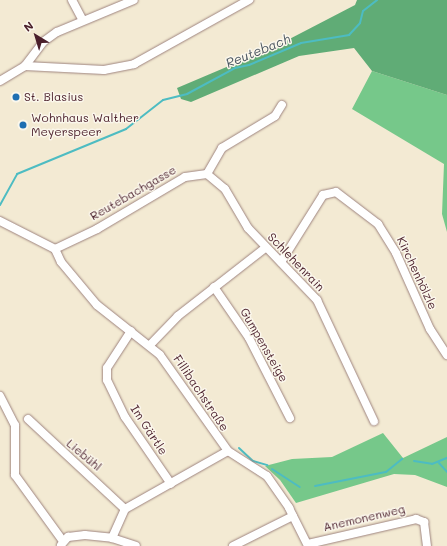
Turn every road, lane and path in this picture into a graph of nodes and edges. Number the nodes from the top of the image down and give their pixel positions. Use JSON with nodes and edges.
{"nodes":[{"id":1,"x":72,"y":0,"type":"edge"},
{"id":2,"x":134,"y":0,"type":"edge"},
{"id":3,"x":249,"y":0,"type":"edge"},
{"id":4,"x":82,"y":19,"type":"junction"},
{"id":5,"x":25,"y":66,"type":"junction"},
{"id":6,"x":0,"y":81,"type":"edge"},
{"id":7,"x":282,"y":105,"type":"dead end"},
{"id":8,"x":207,"y":174,"type":"junction"},
{"id":9,"x":0,"y":221,"type":"edge"},
{"id":10,"x":265,"y":248,"type":"junction"},
{"id":11,"x":55,"y":249,"type":"junction"},
{"id":12,"x":281,"y":262,"type":"junction"},
{"id":13,"x":214,"y":287,"type":"junction"},
{"id":14,"x":131,"y":331,"type":"junction"},
{"id":15,"x":150,"y":345,"type":"junction"},
{"id":16,"x":447,"y":355,"type":"edge"},
{"id":17,"x":0,"y":396,"type":"edge"},
{"id":18,"x":290,"y":418,"type":"dead end"},
{"id":19,"x":28,"y":419,"type":"dead end"},
{"id":20,"x":374,"y":421,"type":"dead end"},
{"id":21,"x":228,"y":451,"type":"junction"},
{"id":22,"x":171,"y":484,"type":"junction"},
{"id":23,"x":125,"y":509,"type":"junction"},
{"id":24,"x":293,"y":516,"type":"junction"},
{"id":25,"x":112,"y":538,"type":"junction"},
{"id":26,"x":62,"y":544,"type":"edge"},
{"id":27,"x":308,"y":545,"type":"edge"},
{"id":28,"x":136,"y":546,"type":"edge"},
{"id":29,"x":233,"y":546,"type":"edge"},
{"id":30,"x":427,"y":546,"type":"edge"}],
"edges":[{"from":1,"to":4,"type":"street"},
{"from":2,"to":4,"type":"street"},
{"from":3,"to":5,"type":"street"},
{"from":4,"to":5,"type":"street"},
{"from":5,"to":6,"type":"street"},
{"from":7,"to":8,"type":"street"},
{"from":8,"to":10,"type":"street","name":"Schlehenrain"},
{"from":8,"to":11,"type":"street","name":"Reutebachgasse"},
{"from":9,"to":11,"type":"street"},
{"from":10,"to":12,"type":"street","name":"Schlehenrain"},
{"from":10,"to":13,"type":"street"},
{"from":11,"to":14,"type":"street","name":"Fillibachstraße"},
{"from":12,"to":16,"type":"street","name":"Kirchenhölzle"},
{"from":12,"to":20,"type":"street","name":"Schlehenrain"},
{"from":13,"to":15,"type":"street"},
{"from":13,"to":18,"type":"street","name":"Gumpensteige"},
{"from":14,"to":15,"type":"street","name":"Fillibachstraße"},
{"from":14,"to":22,"type":"street","name":"Im Gärtle"},
{"from":15,"to":21,"type":"street","name":"Fillibachstraße"},
{"from":17,"to":26,"type":"street"},
{"from":19,"to":23,"type":"street","name":"Liebühl"},
{"from":21,"to":22,"type":"street"},
{"from":21,"to":24,"type":"street","name":"Fillibachstraße"},
{"from":22,"to":23,"type":"street"},
{"from":23,"to":25,"type":"street"},
{"from":24,"to":27,"type":"street","name":"Fillibachstraße"},
{"from":24,"to":29,"type":"street"},
{"from":25,"to":26,"type":"street"},
{"from":25,"to":28,"type":"street"},
{"from":27,"to":30,"type":"street","name":"Anemonenweg"}]}
